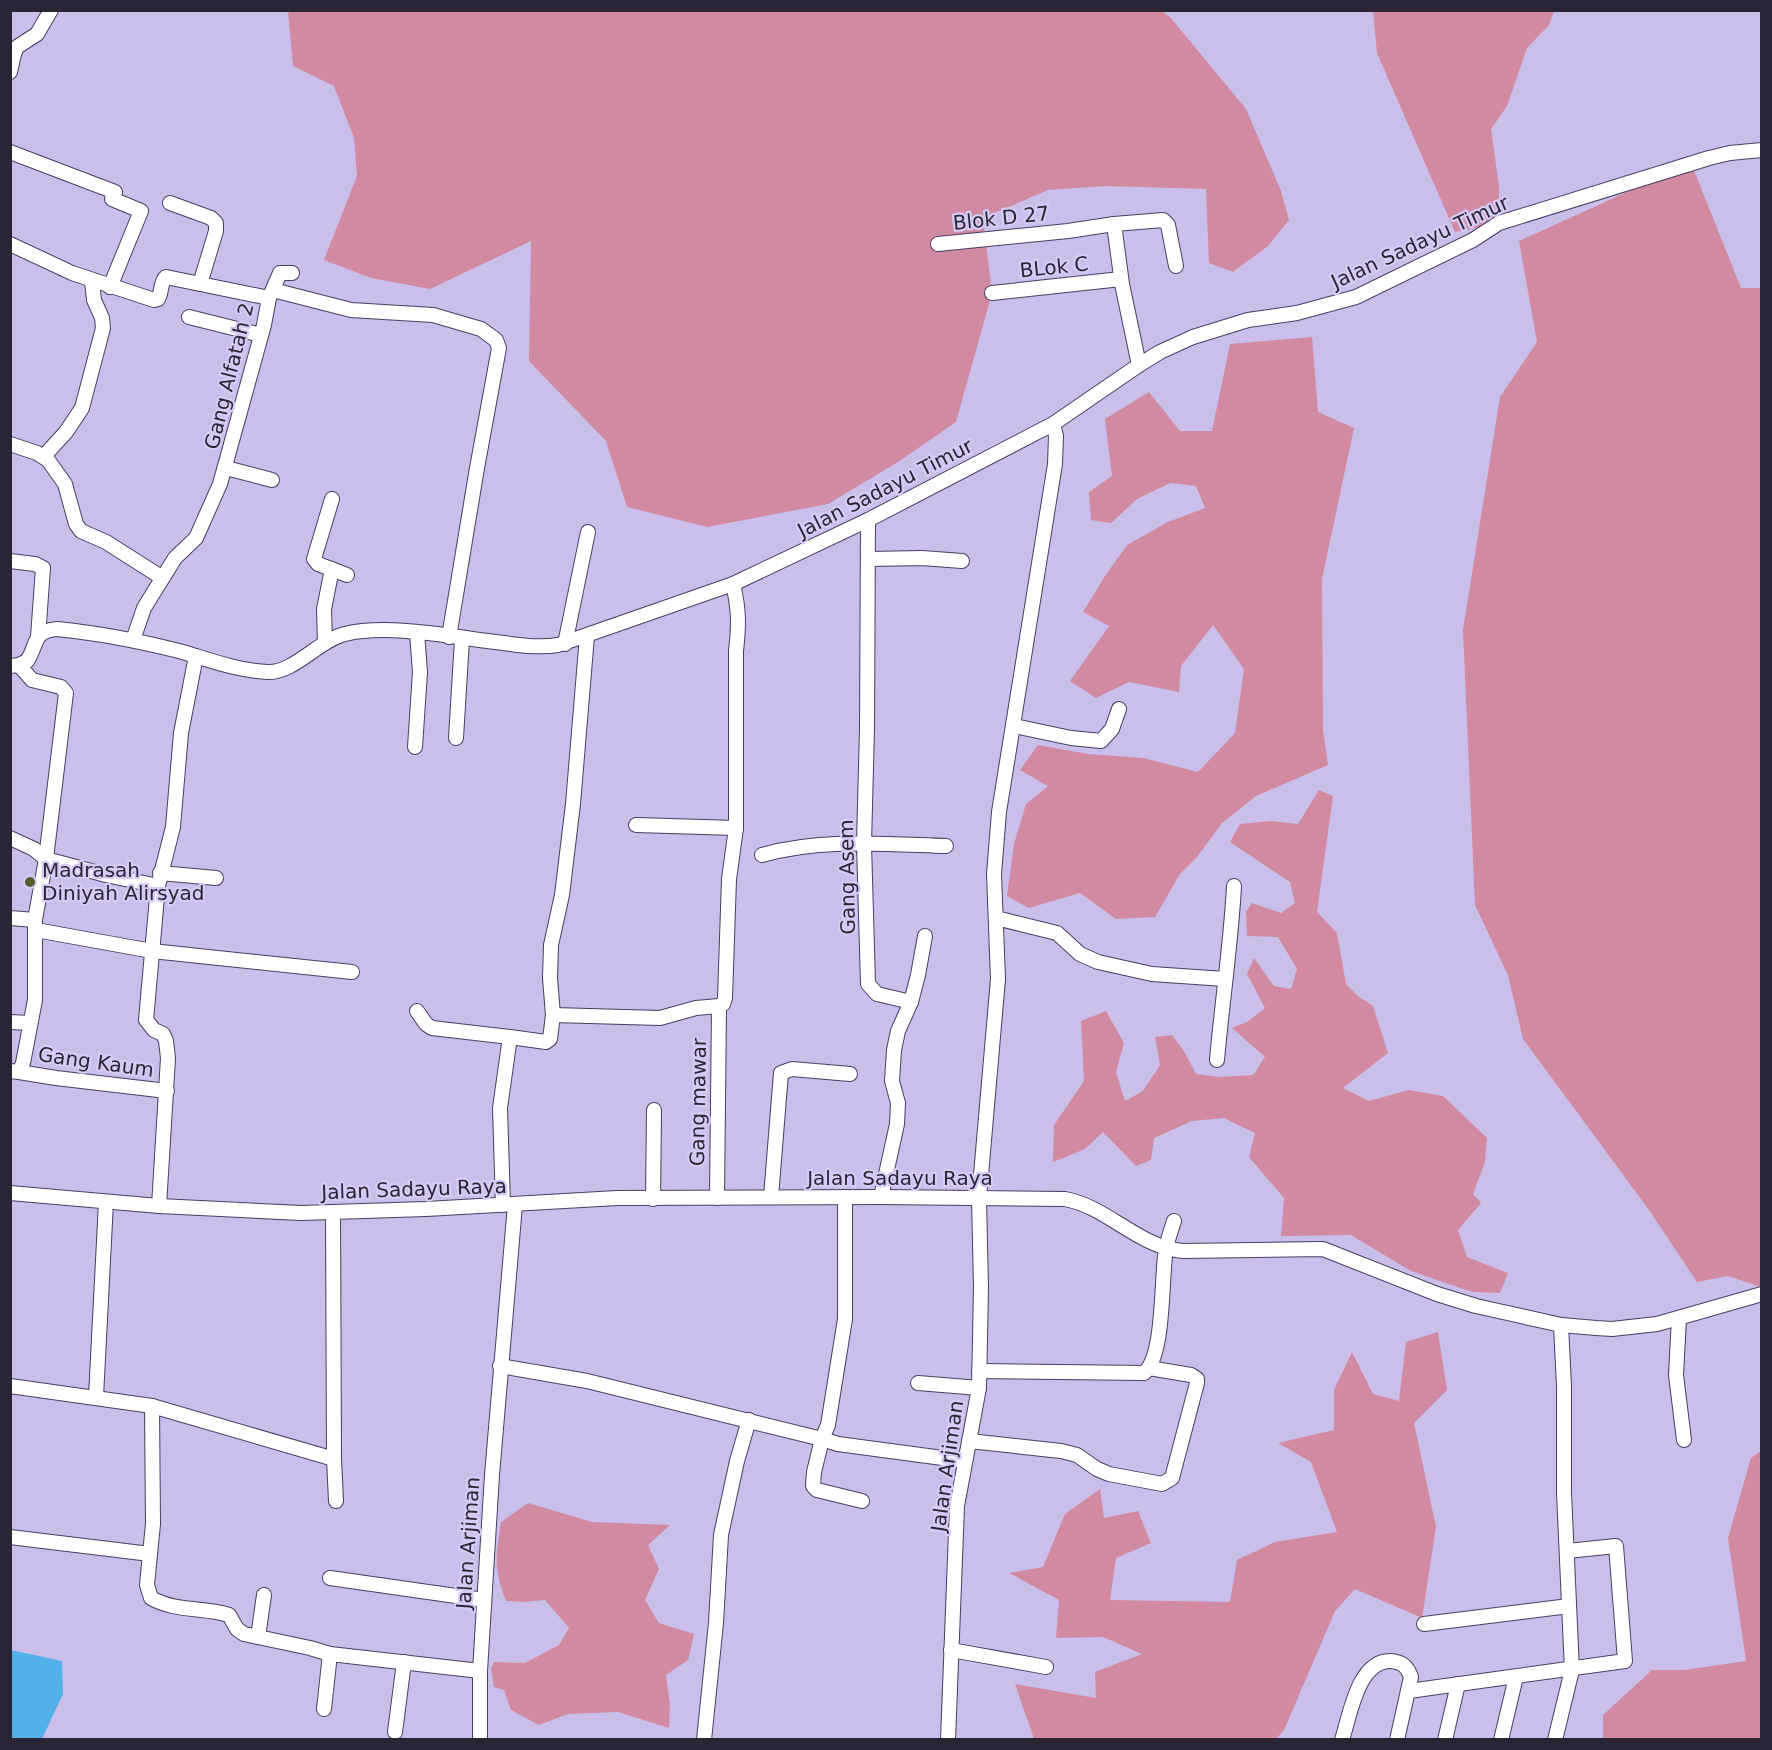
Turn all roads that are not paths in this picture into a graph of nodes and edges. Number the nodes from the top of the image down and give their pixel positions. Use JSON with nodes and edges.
{"nodes":[{"id":1,"x":51,"y":10,"type":"edge"},
{"id":2,"x":10,"y":72,"type":"edge"},
{"id":3,"x":1761,"y":150,"type":"edge"},
{"id":4,"x":10,"y":152,"type":"edge"},
{"id":5,"x":170,"y":203,"type":"dead end"},
{"id":6,"x":1114,"y":224,"type":"junction"},
{"id":7,"x":10,"y":244,"type":"edge"},
{"id":8,"x":938,"y":244,"type":"dead end"},
{"id":9,"x":1176,"y":266,"type":"dead end"},
{"id":10,"x":292,"y":273,"type":"dead end"},
{"id":11,"x":1121,"y":279,"type":"junction"},
{"id":12,"x":92,"y":281,"type":"junction"},
{"id":13,"x":200,"y":284,"type":"junction"},
{"id":14,"x":110,"y":287,"type":"junction"},
{"id":15,"x":992,"y":293,"type":"dead end"},
{"id":16,"x":271,"y":294,"type":"junction"},
{"id":17,"x":189,"y":317,"type":"dead end"},
{"id":18,"x":261,"y":335,"type":"junction"},
{"id":19,"x":1139,"y":365,"type":"junction"},
{"id":20,"x":1053,"y":424,"type":"junction"},
{"id":21,"x":10,"y":444,"type":"edge"},
{"id":22,"x":44,"y":456,"type":"junction"},
{"id":23,"x":226,"y":468,"type":"junction"},
{"id":24,"x":272,"y":480,"type":"dead end"},
{"id":25,"x":332,"y":499,"type":"dead end"},
{"id":26,"x":868,"y":520,"type":"junction"},
{"id":27,"x":588,"y":532,"type":"dead end"},
{"id":28,"x":869,"y":559,"type":"junction"},
{"id":29,"x":10,"y":561,"type":"edge"},
{"id":30,"x":962,"y":561,"type":"dead end"},
{"id":31,"x":332,"y":569,"type":"junction"},
{"id":32,"x":347,"y":574,"type":"dead end"},
{"id":33,"x":161,"y":578,"type":"junction"},
{"id":34,"x":733,"y":584,"type":"junction"},
{"id":35,"x":417,"y":633,"type":"junction"},
{"id":36,"x":587,"y":636,"type":"junction"},
{"id":37,"x":38,"y":637,"type":"junction"},
{"id":38,"x":455,"y":638,"type":"junction"},
{"id":39,"x":133,"y":640,"type":"junction"},
{"id":40,"x":325,"y":643,"type":"junction"},
{"id":41,"x":565,"y":644,"type":"junction"},
{"id":42,"x":196,"y":656,"type":"junction"},
{"id":43,"x":15,"y":666,"type":"edge"},
{"id":44,"x":1119,"y":709,"type":"dead end"},
{"id":45,"x":1014,"y":726,"type":"junction"},
{"id":46,"x":456,"y":738,"type":"dead end"},
{"id":47,"x":415,"y":747,"type":"dead end"},
{"id":48,"x":636,"y":825,"type":"dead end"},
{"id":49,"x":736,"y":828,"type":"junction"},
{"id":50,"x":10,"y":838,"type":"edge"},
{"id":51,"x":864,"y":844,"type":"junction"},
{"id":52,"x":946,"y":846,"type":"dead end"},
{"id":53,"x":762,"y":855,"type":"dead end"},
{"id":54,"x":46,"y":859,"type":"junction"},
{"id":55,"x":216,"y":878,"type":"dead end"},
{"id":56,"x":159,"y":880,"type":"junction"},
{"id":57,"x":1234,"y":886,"type":"dead end"},
{"id":58,"x":10,"y":918,"type":"edge"},
{"id":59,"x":996,"y":918,"type":"junction"},
{"id":60,"x":36,"y":925,"type":"junction"},
{"id":61,"x":925,"y":936,"type":"dead end"},
{"id":62,"x":152,"y":951,"type":"junction"},
{"id":63,"x":352,"y":972,"type":"dead end"},
{"id":64,"x":1225,"y":979,"type":"junction"},
{"id":65,"x":911,"y":1002,"type":"junction"},
{"id":66,"x":719,"y":1006,"type":"junction"},
{"id":67,"x":417,"y":1011,"type":"dead end"},
{"id":68,"x":553,"y":1015,"type":"junction"},
{"id":69,"x":10,"y":1022,"type":"edge"},
{"id":70,"x":30,"y":1023,"type":"junction"},
{"id":71,"x":510,"y":1036,"type":"junction"},
{"id":72,"x":1216,"y":1060,"type":"dead end"},
{"id":73,"x":15,"y":1071,"type":"edge"},
{"id":74,"x":850,"y":1074,"type":"dead end"},
{"id":75,"x":167,"y":1091,"type":"junction"},
{"id":76,"x":654,"y":1110,"type":"dead end"},
{"id":77,"x":10,"y":1193,"type":"edge"},
{"id":78,"x":771,"y":1197,"type":"junction"},
{"id":79,"x":845,"y":1197,"type":"junction"},
{"id":80,"x":881,"y":1197,"type":"junction"},
{"id":81,"x":717,"y":1198,"type":"junction"},
{"id":82,"x":979,"y":1198,"type":"junction"},
{"id":83,"x":653,"y":1199,"type":"junction"},
{"id":84,"x":106,"y":1202,"type":"junction"},
{"id":85,"x":509,"y":1205,"type":"junction"},
{"id":86,"x":159,"y":1206,"type":"junction"},
{"id":87,"x":333,"y":1212,"type":"junction"},
{"id":88,"x":1174,"y":1221,"type":"dead end"},
{"id":89,"x":1166,"y":1249,"type":"junction"},
{"id":90,"x":1761,"y":1294,"type":"edge"},
{"id":91,"x":1679,"y":1318,"type":"junction"},
{"id":92,"x":1561,"y":1325,"type":"junction"},
{"id":93,"x":500,"y":1366,"type":"junction"},
{"id":94,"x":1149,"y":1368,"type":"junction"},
{"id":95,"x":979,"y":1371,"type":"junction"},
{"id":96,"x":918,"y":1383,"type":"dead end"},
{"id":97,"x":10,"y":1386,"type":"edge"},
{"id":98,"x":979,"y":1388,"type":"junction"},
{"id":99,"x":96,"y":1397,"type":"junction"},
{"id":100,"x":152,"y":1406,"type":"junction"},
{"id":101,"x":749,"y":1420,"type":"junction"},
{"id":102,"x":822,"y":1439,"type":"junction"},
{"id":103,"x":1684,"y":1440,"type":"dead end"},
{"id":104,"x":969,"y":1441,"type":"junction"},
{"id":105,"x":334,"y":1459,"type":"junction"},
{"id":106,"x":965,"y":1461,"type":"junction"},
{"id":107,"x":336,"y":1501,"type":"dead end"},
{"id":108,"x":862,"y":1501,"type":"dead end"},
{"id":109,"x":10,"y":1537,"type":"edge"},
{"id":110,"x":1567,"y":1551,"type":"junction"},
{"id":111,"x":150,"y":1554,"type":"junction"},
{"id":112,"x":330,"y":1578,"type":"dead end"},
{"id":113,"x":264,"y":1595,"type":"dead end"},
{"id":114,"x":484,"y":1600,"type":"junction"},
{"id":115,"x":1569,"y":1606,"type":"junction"},
{"id":116,"x":1424,"y":1624,"type":"dead end"},
{"id":117,"x":258,"y":1637,"type":"junction"},
{"id":118,"x":951,"y":1650,"type":"junction"},
{"id":119,"x":330,"y":1654,"type":"junction"},
{"id":120,"x":404,"y":1662,"type":"junction"},
{"id":121,"x":1046,"y":1667,"type":"dead end"},
{"id":122,"x":1572,"y":1670,"type":"junction"},
{"id":123,"x":480,"y":1671,"type":"junction"},
{"id":124,"x":1516,"y":1677,"type":"junction"},
{"id":125,"x":1458,"y":1684,"type":"junction"},
{"id":126,"x":1408,"y":1691,"type":"junction"},
{"id":127,"x":324,"y":1709,"type":"dead end"},
{"id":128,"x":395,"y":1732,"type":"dead end"},
{"id":129,"x":480,"y":1740,"type":"edge"},
{"id":130,"x":704,"y":1740,"type":"edge"},
{"id":131,"x":948,"y":1740,"type":"edge"},
{"id":132,"x":1342,"y":1740,"type":"edge"},
{"id":133,"x":1397,"y":1740,"type":"edge"},
{"id":134,"x":1445,"y":1740,"type":"edge"},
{"id":135,"x":1501,"y":1740,"type":"edge"},
{"id":136,"x":1555,"y":1740,"type":"edge"}],
"edges":[{"from":1,"to":2,"type":"street"},
{"from":3,"to":19,"type":"street","name":"Jalan Sadayu Timur"},
{"from":4,"to":14,"type":"street"},
{"from":5,"to":13,"type":"street"},
{"from":6,"to":8,"type":"street","name":"Blok D 27"},
{"from":6,"to":9,"type":"street","name":"Blok D 27"},
{"from":6,"to":11,"type":"street"},
{"from":7,"to":12,"type":"street","name":"Gang Alfatah 2"},
{"from":10,"to":16,"type":"street"},
{"from":11,"to":15,"type":"street","name":"BLok C"},
{"from":11,"to":19,"type":"street"},
{"from":12,"to":14,"type":"street","name":"Gang Alfatah 2"},
{"from":12,"to":22,"type":"street"},
{"from":13,"to":14,"type":"street","name":"Gang Alfatah 2"},
{"from":13,"to":16,"type":"street","name":"Gang Alfatah 2"},
{"from":16,"to":18,"type":"street","name":"Gang Alfatah 2"},
{"from":16,"to":38,"type":"street"},
{"from":17,"to":18,"type":"street"},
{"from":18,"to":23,"type":"street","name":"Gang Alfatah 2"},
{"from":19,"to":20,"type":"street","name":"Jalan Sadayu Timur"},
{"from":20,"to":26,"type":"street","name":"Jalan Sadayu Timur"},
{"from":20,"to":45,"type":"street","name":"Jalan Arjiman"},
{"from":21,"to":22,"type":"street"},
{"from":22,"to":33,"type":"street"},
{"from":23,"to":24,"type":"street"},
{"from":23,"to":33,"type":"street","name":"Gang Alfatah 2"},
{"from":25,"to":31,"type":"street"},
{"from":26,"to":28,"type":"street","name":"Gang Asem"},
{"from":26,"to":34,"type":"street","name":"Jalan Sadayu Timur"},
{"from":27,"to":41,"type":"street"},
{"from":28,"to":30,"type":"street"},
{"from":28,"to":51,"type":"street","name":"Gang Asem"},
{"from":29,"to":37,"type":"street"},
{"from":31,"to":32,"type":"street"},
{"from":31,"to":40,"type":"street"},
{"from":33,"to":39,"type":"street","name":"Gang Alfatah 2"},
{"from":34,"to":36,"type":"street","name":"Jalan Sadayu Timur"},
{"from":34,"to":49,"type":"street","name":"Gang mawar"},
{"from":35,"to":38,"type":"street","name":"Jalan Sadayu Timur"},
{"from":35,"to":40,"type":"street","name":"Jalan Sadayu Timur"},
{"from":35,"to":47,"type":"street"},
{"from":36,"to":41,"type":"street","name":"Jalan Sadayu Timur"},
{"from":36,"to":68,"type":"street"},
{"from":37,"to":39,"type":"street","name":"Jalan Sadayu Timur"},
{"from":37,"to":43,"type":"street"},
{"from":38,"to":41,"type":"street","name":"Jalan Sadayu Timur"},
{"from":38,"to":46,"type":"street"},
{"from":39,"to":42,"type":"street","name":"Jalan Sadayu Timur"},
{"from":40,"to":42,"type":"street","name":"Jalan Sadayu Timur"},
{"from":42,"to":56,"type":"street"},
{"from":43,"to":54,"type":"street","name":"Gang Kaum"},
{"from":44,"to":45,"type":"street"},
{"from":45,"to":59,"type":"street","name":"Jalan Arjiman"},
{"from":48,"to":49,"type":"street"},
{"from":49,"to":66,"type":"street","name":"Gang mawar"},
{"from":50,"to":54,"type":"street"},
{"from":51,"to":52,"type":"street"},
{"from":51,"to":53,"type":"street"},
{"from":51,"to":65,"type":"street","name":"Gang Asem"},
{"from":54,"to":56,"type":"street"},
{"from":54,"to":60,"type":"street","name":"Gang Kaum"},
{"from":55,"to":56,"type":"street"},
{"from":56,"to":62,"type":"street"},
{"from":57,"to":64,"type":"street"},
{"from":58,"to":60,"type":"street"},
{"from":59,"to":64,"type":"street"},
{"from":59,"to":82,"type":"street","name":"Jalan Arjiman"},
{"from":60,"to":62,"type":"street"},
{"from":60,"to":70,"type":"street","name":"Gang Kaum"},
{"from":61,"to":65,"type":"street"},
{"from":62,"to":63,"type":"street"},
{"from":62,"to":75,"type":"street"},
{"from":64,"to":72,"type":"street"},
{"from":65,"to":80,"type":"street"},
{"from":66,"to":68,"type":"street"},
{"from":66,"to":81,"type":"street","name":"Gang mawar"},
{"from":67,"to":71,"type":"street"},
{"from":68,"to":71,"type":"street"},
{"from":69,"to":70,"type":"street"},
{"from":70,"to":73,"type":"street","name":"Gang Kaum"},
{"from":71,"to":85,"type":"street","name":"Jalan Arjiman"},
{"from":73,"to":75,"type":"street","name":"Gang Kaum"},
{"from":74,"to":78,"type":"street"},
{"from":75,"to":86,"type":"street"},
{"from":76,"to":83,"type":"street"},
{"from":77,"to":84,"type":"street","name":"Jalan Sadayu Raya"},
{"from":78,"to":79,"type":"street","name":"Jalan Sadayu Raya"},
{"from":78,"to":81,"type":"street","name":"Jalan Sadayu Raya"},
{"from":79,"to":80,"type":"street","name":"Jalan Sadayu Raya"},
{"from":79,"to":102,"type":"street"},
{"from":80,"to":82,"type":"street","name":"Jalan Sadayu Raya"},
{"from":81,"to":83,"type":"street","name":"Jalan Sadayu Raya"},
{"from":82,"to":89,"type":"street","name":"Jalan Sadayu Raya"},
{"from":82,"to":95,"type":"street","name":"Jalan Arjiman"},
{"from":83,"to":85,"type":"street","name":"Jalan Sadayu Raya"},
{"from":84,"to":86,"type":"street","name":"Jalan Sadayu Raya"},
{"from":84,"to":99,"type":"street"},
{"from":85,"to":87,"type":"street","name":"Jalan Sadayu Raya"},
{"from":85,"to":93,"type":"street","name":"Jalan Arjiman"},
{"from":86,"to":87,"type":"street","name":"Jalan Sadayu Raya"},
{"from":87,"to":105,"type":"street"},
{"from":88,"to":89,"type":"street"},
{"from":89,"to":92,"type":"street","name":"Jalan Sadayu Raya"},
{"from":89,"to":94,"type":"street"},
{"from":90,"to":91,"type":"street","name":"Jalan Sadayu Raya"},
{"from":91,"to":92,"type":"street","name":"Jalan Sadayu Raya"},
{"from":91,"to":103,"type":"street"},
{"from":92,"to":110,"type":"street"},
{"from":93,"to":101,"type":"street"},
{"from":93,"to":114,"type":"street","name":"Jalan Arjiman"},
{"from":94,"to":95,"type":"street"},
{"from":94,"to":104,"type":"street"},
{"from":95,"to":98,"type":"street","name":"Jalan Arjiman"},
{"from":96,"to":98,"type":"street"},
{"from":97,"to":99,"type":"street"},
{"from":98,"to":104,"type":"street","name":"Jalan Arjiman"},
{"from":99,"to":100,"type":"street"},
{"from":100,"to":105,"type":"street"},
{"from":100,"to":111,"type":"street"},
{"from":101,"to":102,"type":"street"},
{"from":101,"to":130,"type":"street"},
{"from":102,"to":106,"type":"street"},
{"from":102,"to":108,"type":"street"},
{"from":104,"to":106,"type":"street","name":"Jalan Arjiman"},
{"from":105,"to":107,"type":"street"},
{"from":106,"to":118,"type":"street","name":"Jalan Arjiman"},
{"from":109,"to":111,"type":"street"},
{"from":110,"to":115,"type":"street"},
{"from":110,"to":122,"type":"street"},
{"from":111,"to":117,"type":"street"},
{"from":112,"to":114,"type":"street"},
{"from":113,"to":117,"type":"street"},
{"from":114,"to":123,"type":"street","name":"Jalan Arjiman"},
{"from":115,"to":116,"type":"street"},
{"from":115,"to":122,"type":"street"},
{"from":117,"to":119,"type":"street"},
{"from":118,"to":121,"type":"street"},
{"from":118,"to":131,"type":"street","name":"Jalan Arjiman"},
{"from":119,"to":120,"type":"street"},
{"from":119,"to":127,"type":"street"},
{"from":120,"to":123,"type":"street"},
{"from":120,"to":128,"type":"street"},
{"from":122,"to":124,"type":"street"},
{"from":122,"to":136,"type":"street"},
{"from":123,"to":129,"type":"street","name":"Jalan Arjiman"},
{"from":124,"to":125,"type":"street"},
{"from":124,"to":135,"type":"street"},
{"from":125,"to":126,"type":"street"},
{"from":125,"to":134,"type":"street"},
{"from":126,"to":132,"type":"street"},
{"from":126,"to":133,"type":"street"}]}
